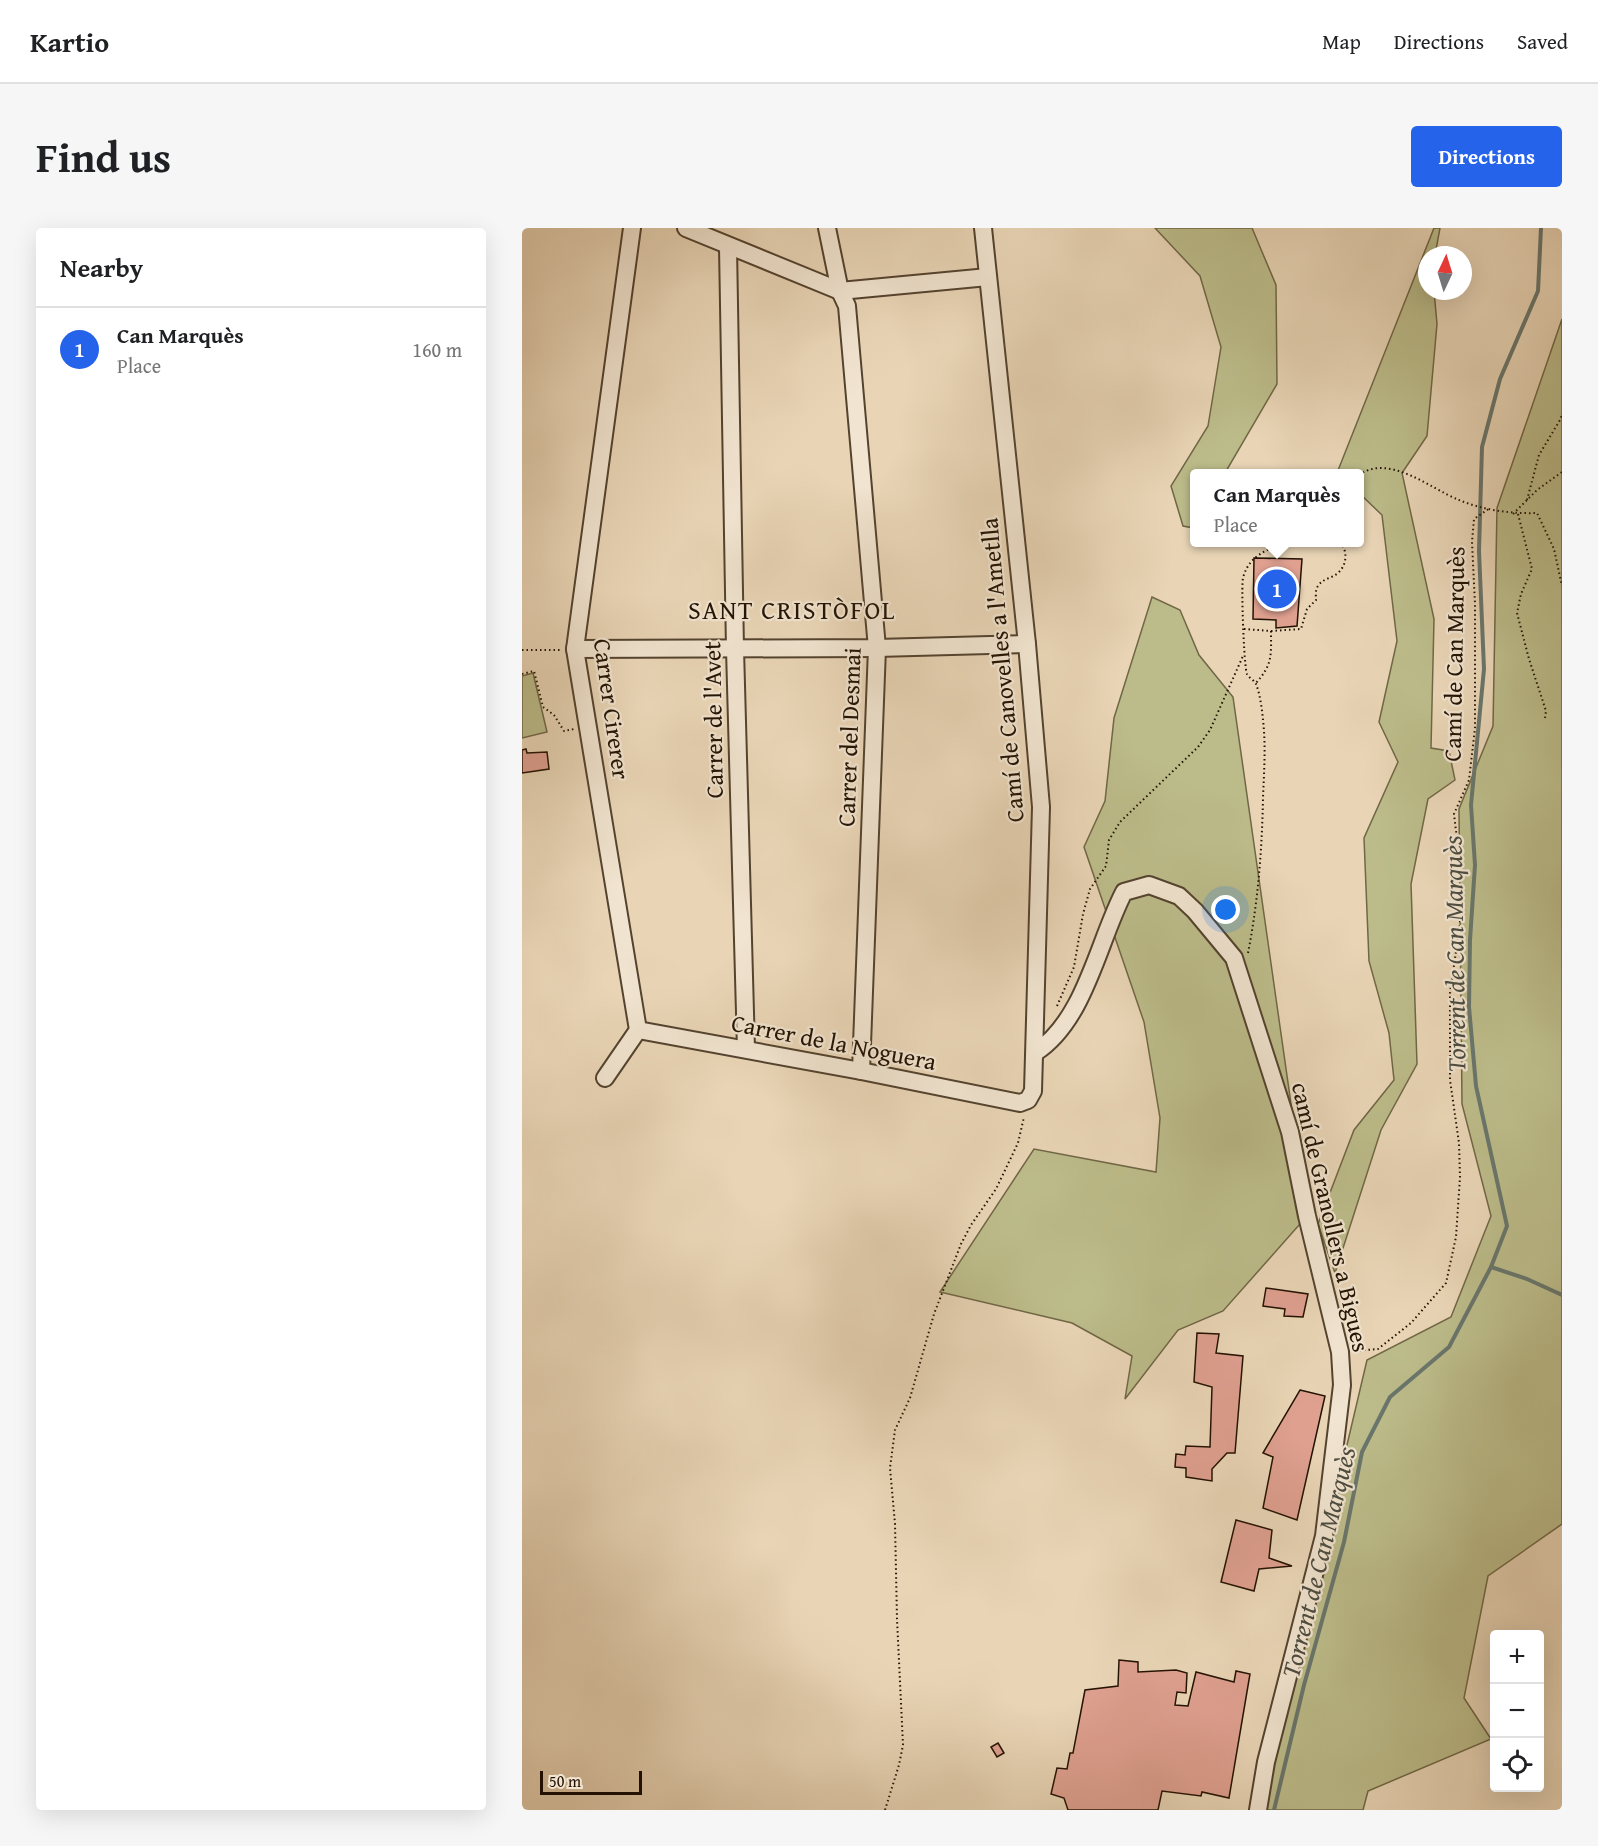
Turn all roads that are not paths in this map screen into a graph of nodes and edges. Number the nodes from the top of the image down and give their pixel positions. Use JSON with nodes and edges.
{"nodes":[{"id":1,"x":632,"y":228,"type":"edge"},
{"id":2,"x":686,"y":228,"type":"edge"},
{"id":3,"x":827,"y":228,"type":"edge"},
{"id":4,"x":983,"y":228,"type":"edge"},
{"id":5,"x":728,"y":247,"type":"junction"},
{"id":6,"x":988,"y":277,"type":"junction"},
{"id":7,"x":840,"y":291,"type":"junction"},
{"id":8,"x":1028,"y":644,"type":"junction"},
{"id":9,"x":877,"y":648,"type":"junction"},
{"id":10,"x":574,"y":649,"type":"junction"},
{"id":11,"x":735,"y":649,"type":"junction"},
{"id":12,"x":638,"y":1030,"type":"junction"},
{"id":13,"x":746,"y":1049,"type":"junction"},
{"id":14,"x":1036,"y":1052,"type":"junction"},
{"id":15,"x":861,"y":1071,"type":"junction"},
{"id":16,"x":605,"y":1078,"type":"dead end"},
{"id":17,"x":1024,"y":1102,"type":"joint"},
{"id":18,"x":1258,"y":1810,"type":"edge"}],
"edges":[{"from":1,"to":10,"type":"street","name":"Carrer Cirerer"},
{"from":2,"to":5,"type":"street"},
{"from":3,"to":7,"type":"street","name":"Carrer del Desmai"},
{"from":4,"to":6,"type":"street","name":"Camí de Canovelles a l'Ametlla"},
{"from":5,"to":7,"type":"street"},
{"from":5,"to":11,"type":"street","name":"Carrer de l'Avet"},
{"from":6,"to":7,"type":"street"},
{"from":6,"to":8,"type":"street","name":"Camí de Canovelles a l'Ametlla"},
{"from":7,"to":9,"type":"street","name":"Carrer del Desmai"},
{"from":8,"to":9,"type":"street"},
{"from":8,"to":14,"type":"street","name":"Camí de Canovelles a l'Ametlla"},
{"from":9,"to":11,"type":"street"},
{"from":9,"to":15,"type":"street","name":"Carrer del Desmai"},
{"from":10,"to":11,"type":"street"},
{"from":10,"to":12,"type":"street","name":"Carrer Cirerer"},
{"from":11,"to":13,"type":"street","name":"Carrer de l'Avet"},
{"from":12,"to":13,"type":"street","name":"Carrer de la Noguera"},
{"from":12,"to":16,"type":"street"},
{"from":13,"to":15,"type":"street","name":"Carrer de la Noguera"},
{"from":14,"to":17,"type":"street","name":"Camí de Canovelles a l'Ametlla"},
{"from":14,"to":18,"type":"street","name":"camí de Granollers a Bigues"},
{"from":15,"to":17,"type":"street","name":"Carrer de la Noguera"}]}
